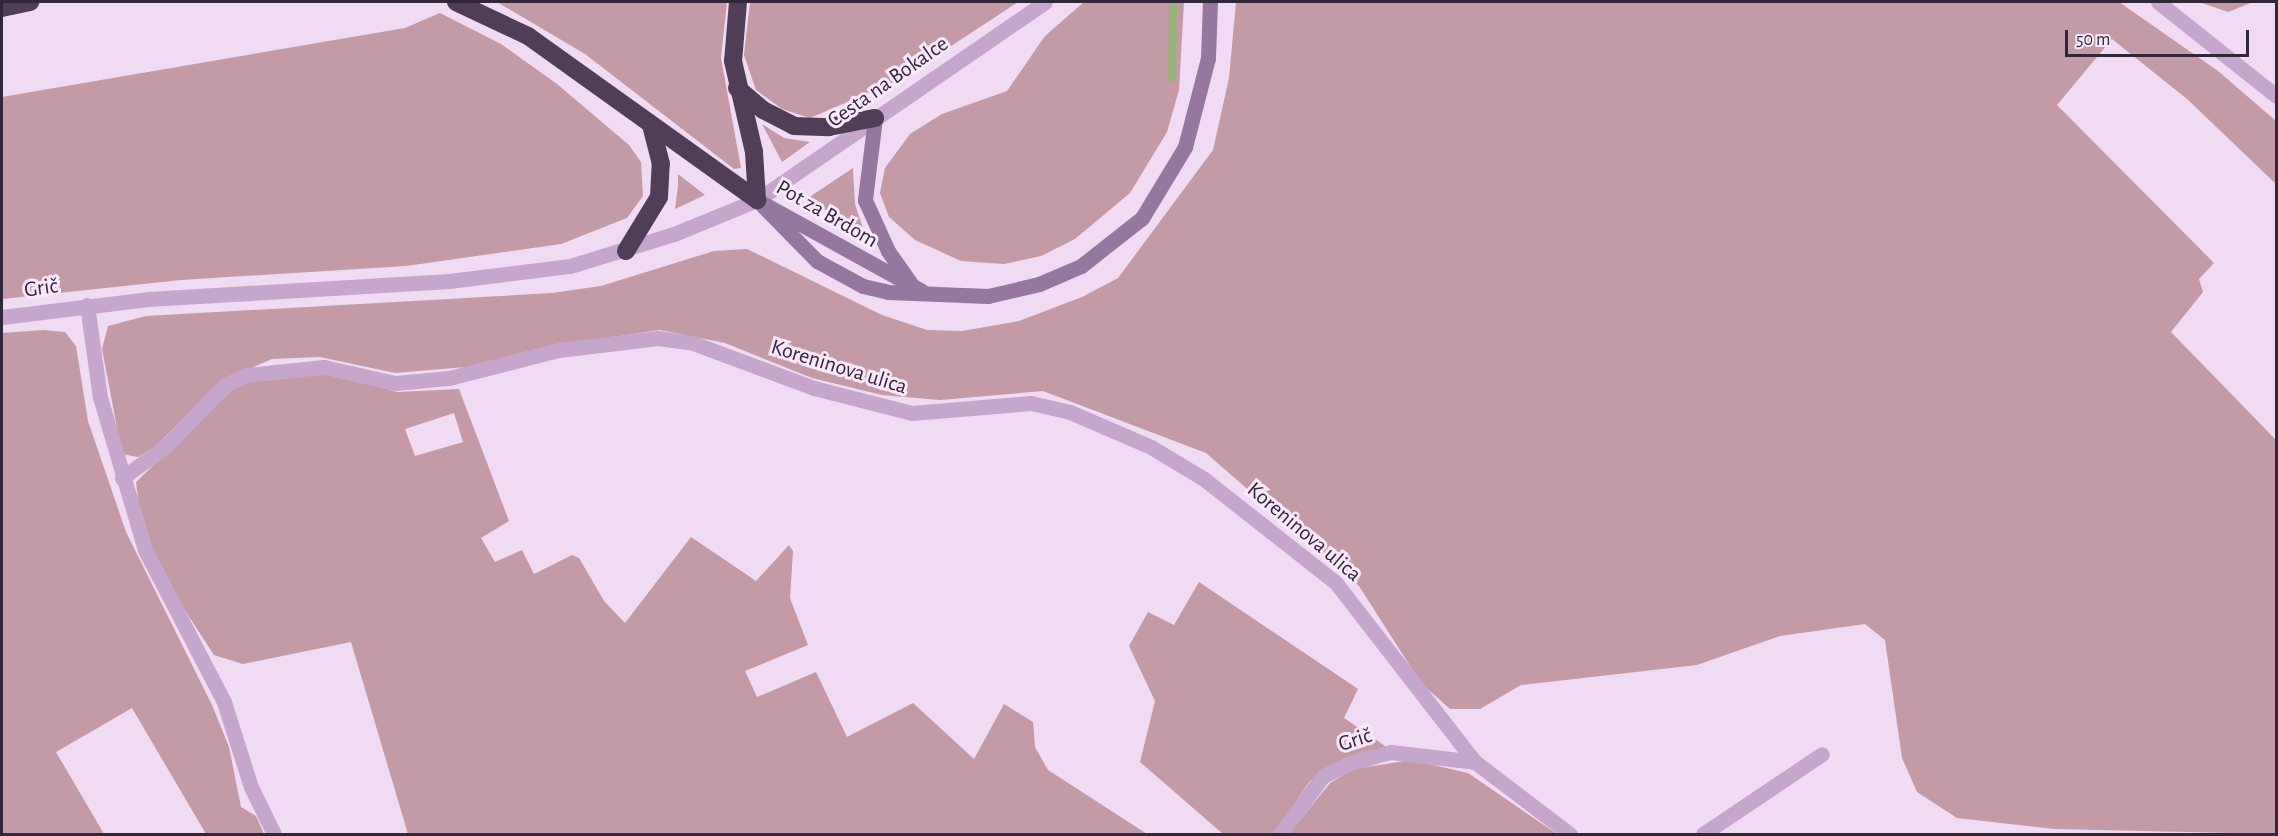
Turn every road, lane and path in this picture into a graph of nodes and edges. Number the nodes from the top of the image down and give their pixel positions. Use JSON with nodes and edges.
{"nodes":[{"id":1,"x":30,"y":2,"type":"edge"},
{"id":2,"x":456,"y":2,"type":"edge"},
{"id":3,"x":738,"y":2,"type":"edge"},
{"id":4,"x":1045,"y":2,"type":"edge"},
{"id":5,"x":1210,"y":2,"type":"edge"},
{"id":6,"x":2158,"y":2,"type":"edge"},
{"id":7,"x":2,"y":8,"type":"edge"},
{"id":8,"x":737,"y":88,"type":"junction"},
{"id":9,"x":2277,"y":96,"type":"edge"},
{"id":10,"x":875,"y":118,"type":"junction"},
{"id":11,"x":651,"y":125,"type":"junction"},
{"id":12,"x":757,"y":200,"type":"junction"},
{"id":13,"x":626,"y":251,"type":"junction"},
{"id":14,"x":914,"y":287,"type":"junction"},
{"id":15,"x":930,"y":295,"type":"junction"},
{"id":16,"x":87,"y":305,"type":"junction"},
{"id":17,"x":2,"y":317,"type":"edge"},
{"id":18,"x":122,"y":478,"type":"junction"},
{"id":19,"x":1822,"y":754,"type":"dead end"},
{"id":20,"x":1475,"y":762,"type":"junction"},
{"id":21,"x":274,"y":834,"type":"edge"},
{"id":22,"x":1280,"y":834,"type":"edge"},
{"id":23,"x":1570,"y":834,"type":"edge"},
{"id":24,"x":1703,"y":834,"type":"edge"}],
"edges":[{"from":1,"to":7,"type":"highway"},
{"from":2,"to":11,"type":"highway"},
{"from":3,"to":8,"type":"highway"},
{"from":4,"to":10,"type":"street","name":"Cesta na Bokalce"},
{"from":5,"to":15,"type":"main road","name":"Pot za Brdom"},
{"from":6,"to":9,"type":"street"},
{"from":8,"to":10,"type":"highway"},
{"from":8,"to":12,"type":"highway"},
{"from":10,"to":12,"type":"street","name":"Cesta na Bokalce"},
{"from":10,"to":14,"type":"main road"},
{"from":11,"to":12,"type":"highway"},
{"from":11,"to":13,"type":"highway"},
{"from":12,"to":13,"type":"street","name":"Cesta na Bokalce"},
{"from":12,"to":14,"type":"main road","name":"Pot za Brdom"},
{"from":12,"to":15,"type":"main road","name":"Pot za Brdom"},
{"from":13,"to":16,"type":"street","name":"Grič"},
{"from":14,"to":15,"type":"main road","name":"Pot za Brdom"},
{"from":16,"to":17,"type":"street","name":"Grič"},
{"from":16,"to":18,"type":"street"},
{"from":18,"to":20,"type":"street","name":"Koreninova ulica"},
{"from":18,"to":21,"type":"street"},
{"from":19,"to":24,"type":"street"},
{"from":20,"to":22,"type":"street","name":"Grič"},
{"from":20,"to":23,"type":"street","name":"Koreninova ulica"}]}
